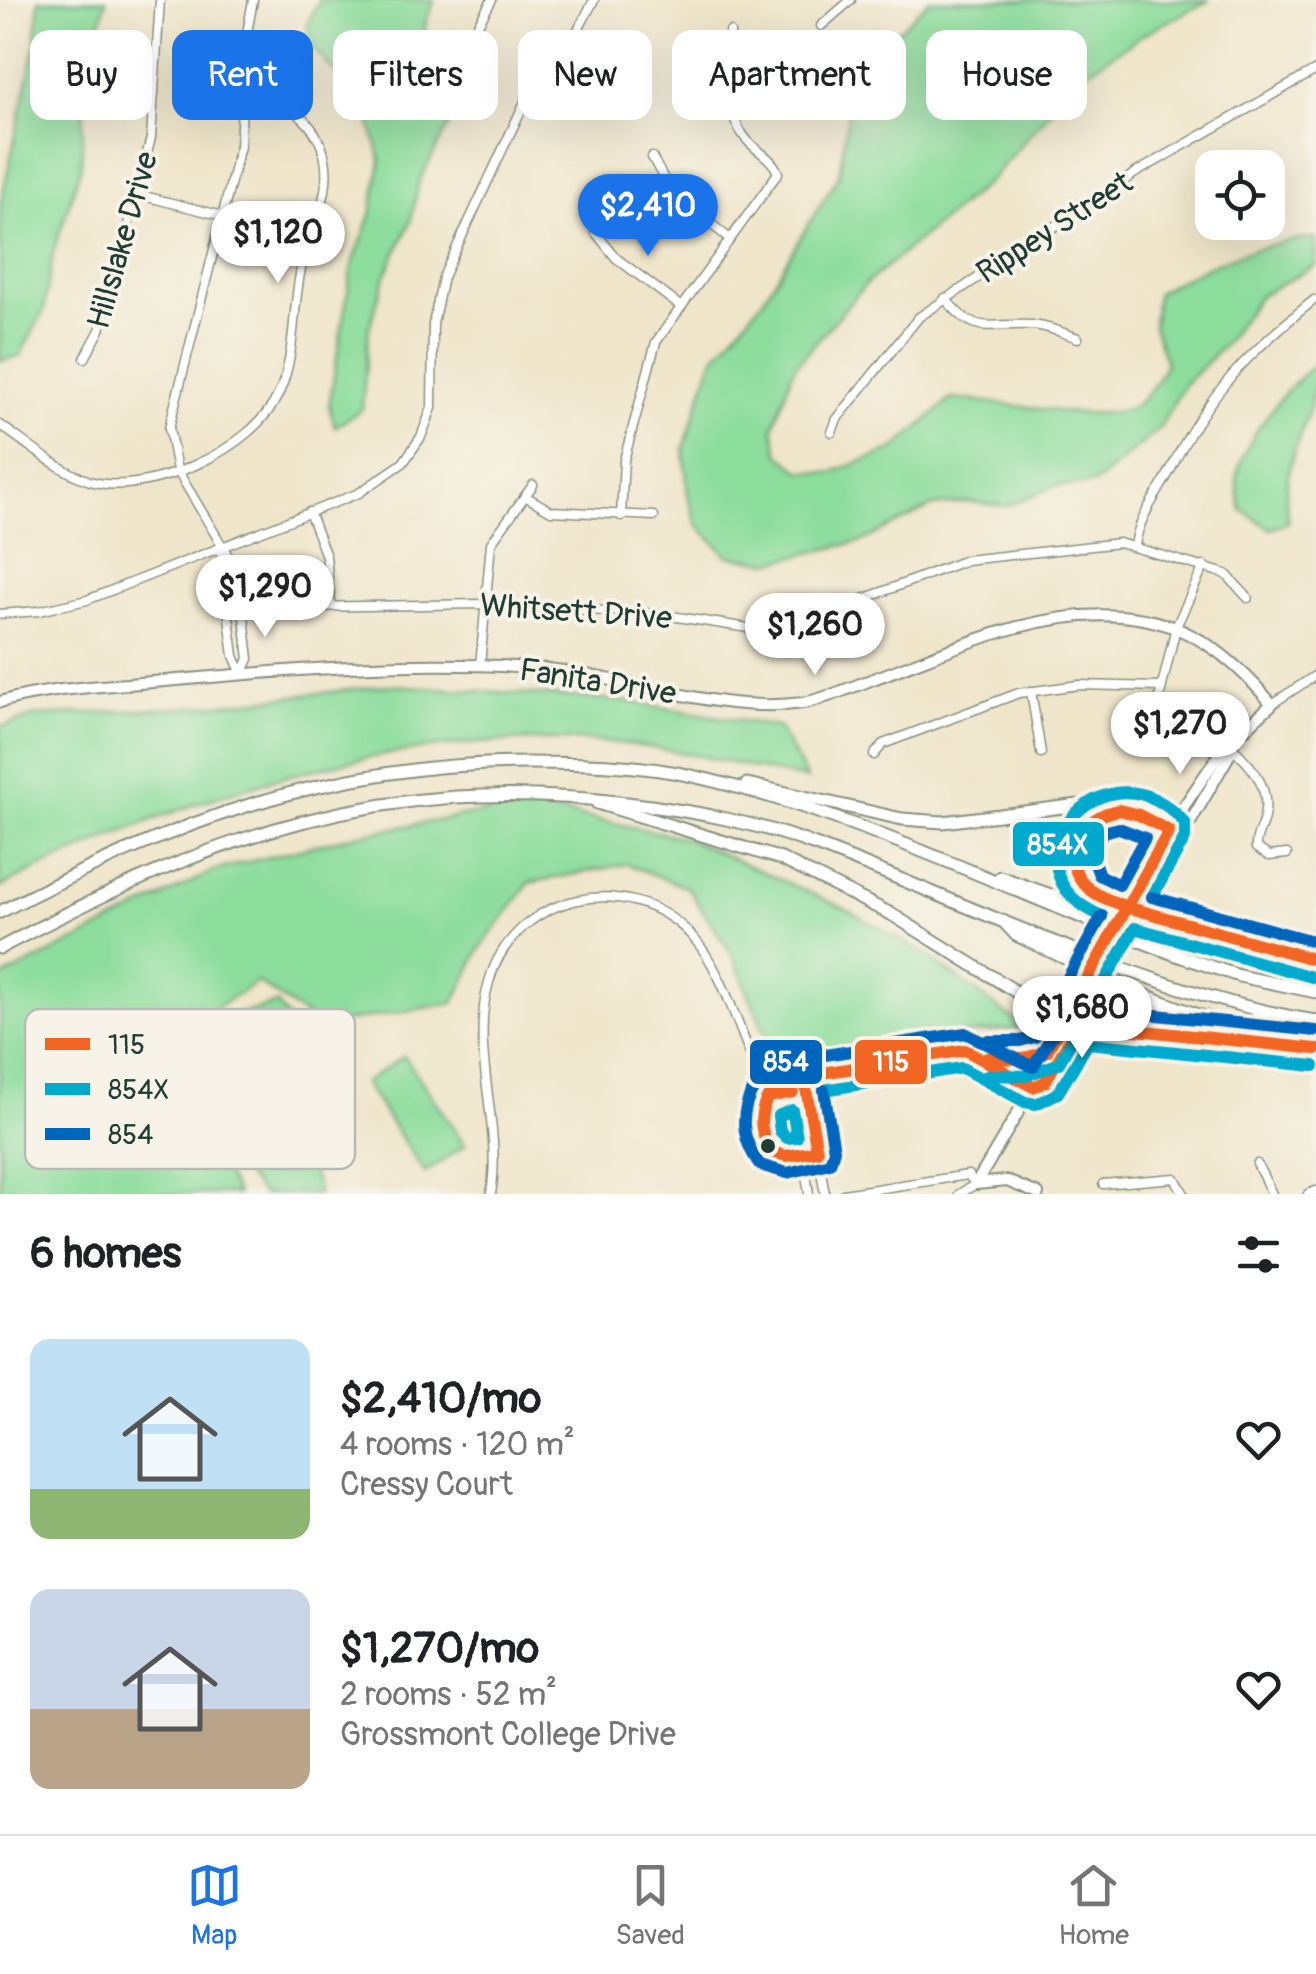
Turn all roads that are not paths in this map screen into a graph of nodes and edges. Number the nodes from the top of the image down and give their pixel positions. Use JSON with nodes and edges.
{"nodes":[{"id":1,"x":160,"y":0,"type":"edge"},
{"id":2,"x":253,"y":0,"type":"edge"},
{"id":3,"x":492,"y":0,"type":"edge"},
{"id":4,"x":594,"y":0,"type":"edge"},
{"id":5,"x":852,"y":0,"type":"edge"},
{"id":6,"x":478,"y":24,"type":"dead end"},
{"id":7,"x":821,"y":26,"type":"dead end"},
{"id":8,"x":250,"y":30,"type":"edge"},
{"id":9,"x":1316,"y":70,"type":"edge"},
{"id":10,"x":241,"y":120,"type":"edge"},
{"id":11,"x":304,"y":120,"type":"edge"},
{"id":12,"x":736,"y":120,"type":"edge"},
{"id":13,"x":652,"y":158,"type":"dead end"},
{"id":14,"x":136,"y":194,"type":"junction"},
{"id":15,"x":223,"y":216,"type":"junction"},
{"id":16,"x":596,"y":233,"type":"dead end"},
{"id":17,"x":730,"y":239,"type":"junction"},
{"id":18,"x":946,"y":298,"type":"junction"},
{"id":19,"x":1314,"y":300,"type":"edge"},
{"id":20,"x":680,"y":306,"type":"junction"},
{"id":21,"x":1078,"y":338,"type":"dead end"},
{"id":22,"x":85,"y":358,"type":"dead end"},
{"id":23,"x":0,"y":425,"type":"edge"},
{"id":24,"x":832,"y":432,"type":"dead end"},
{"id":25,"x":176,"y":470,"type":"junction"},
{"id":26,"x":532,"y":486,"type":"dead end"},
{"id":27,"x":525,"y":496,"type":"junction"},
{"id":28,"x":309,"y":512,"type":"junction"},
{"id":29,"x":621,"y":516,"type":"junction"},
{"id":30,"x":654,"y":516,"type":"dead end"},
{"id":31,"x":1135,"y":545,"type":"junction"},
{"id":32,"x":220,"y":548,"type":"junction"},
{"id":33,"x":1204,"y":566,"type":"junction"},
{"id":34,"x":1248,"y":598,"type":"dead end"},
{"id":35,"x":483,"y":604,"type":"junction"},
{"id":36,"x":330,"y":606,"type":"junction"},
{"id":37,"x":295,"y":612,"type":"dead end"},
{"id":38,"x":0,"y":614,"type":"edge"},
{"id":39,"x":1176,"y":627,"type":"junction"},
{"id":40,"x":480,"y":666,"type":"junction"},
{"id":41,"x":242,"y":674,"type":"junction"},
{"id":42,"x":1316,"y":674,"type":"edge"},
{"id":43,"x":1159,"y":687,"type":"junction"},
{"id":44,"x":1031,"y":691,"type":"junction"},
{"id":45,"x":0,"y":702,"type":"edge"},
{"id":46,"x":1272,"y":704,"type":"junction"},
{"id":47,"x":1150,"y":737,"type":"dead end"},
{"id":48,"x":1231,"y":746,"type":"junction"},
{"id":49,"x":1041,"y":753,"type":"dead end"},
{"id":50,"x":874,"y":755,"type":"dead end"},
{"id":51,"x":693,"y":776,"type":"junction"},
{"id":52,"x":584,"y":797,"type":"junction"},
{"id":53,"x":1177,"y":829,"type":"junction"},
{"id":54,"x":1286,"y":854,"type":"dead end"},
{"id":55,"x":944,"y":861,"type":"junction"},
{"id":56,"x":0,"y":912,"type":"edge"},
{"id":57,"x":1000,"y":918,"type":"junction"},
{"id":58,"x":0,"y":948,"type":"edge"},
{"id":59,"x":1316,"y":960,"type":"edge"},
{"id":60,"x":1316,"y":972,"type":"edge"},
{"id":61,"x":1316,"y":992,"type":"edge"},
{"id":62,"x":1063,"y":1022,"type":"junction"},
{"id":63,"x":1316,"y":1022,"type":"edge"},
{"id":64,"x":1079,"y":1024,"type":"junction"},
{"id":65,"x":1316,"y":1046,"type":"edge"},
{"id":66,"x":1047,"y":1051,"type":"junction"},
{"id":67,"x":987,"y":1058,"type":"junction"},
{"id":68,"x":804,"y":1076,"type":"junction"},
{"id":69,"x":790,"y":1078,"type":"junction"},
{"id":70,"x":1033,"y":1087,"type":"junction"},
{"id":71,"x":1257,"y":1164,"type":"dead end"},
{"id":72,"x":1104,"y":1184,"type":"dead end"},
{"id":73,"x":973,"y":1189,"type":"edge"},
{"id":74,"x":1316,"y":1191,"type":"edge"},
{"id":75,"x":491,"y":1194,"type":"edge"},
{"id":76,"x":809,"y":1194,"type":"edge"},
{"id":77,"x":825,"y":1194,"type":"edge"},
{"id":78,"x":843,"y":1194,"type":"edge"},
{"id":79,"x":959,"y":1194,"type":"edge"},
{"id":80,"x":1038,"y":1194,"type":"edge"},
{"id":81,"x":1184,"y":1194,"type":"edge"},
{"id":82,"x":1272,"y":1194,"type":"edge"},
{"id":83,"x":1308,"y":1194,"type":"edge"}],
"edges":[{"from":1,"to":14,"type":"street","name":"Hillslake Drive"},
{"from":2,"to":8,"type":"street"},
{"from":3,"to":6,"type":"street"},
{"from":4,"to":28,"type":"street"},
{"from":5,"to":7,"type":"street"},
{"from":9,"to":18,"type":"street","name":"Rippey Street"},
{"from":10,"to":15,"type":"street"},
{"from":11,"to":25,"type":"street"},
{"from":12,"to":17,"type":"street"},
{"from":13,"to":17,"type":"street"},
{"from":14,"to":15,"type":"street"},
{"from":14,"to":22,"type":"street","name":"Hillslake Drive"},
{"from":15,"to":25,"type":"street"},
{"from":16,"to":20,"type":"street"},
{"from":17,"to":20,"type":"street"},
{"from":18,"to":21,"type":"street"},
{"from":18,"to":24,"type":"street","name":"Rippey Street"},
{"from":19,"to":31,"type":"street"},
{"from":20,"to":29,"type":"street"},
{"from":23,"to":25,"type":"street"},
{"from":25,"to":32,"type":"street"},
{"from":26,"to":27,"type":"street"},
{"from":27,"to":29,"type":"street"},
{"from":27,"to":35,"type":"street"},
{"from":28,"to":32,"type":"street"},
{"from":28,"to":36,"type":"street"},
{"from":29,"to":30,"type":"street"},
{"from":31,"to":33,"type":"street","name":"Whitsett Drive"},
{"from":31,"to":35,"type":"street","name":"Whitsett Drive"},
{"from":32,"to":38,"type":"street"},
{"from":32,"to":41,"type":"street"},
{"from":32,"to":41,"type":"street"},
{"from":33,"to":34,"type":"street","name":"Whitsett Drive"},
{"from":33,"to":39,"type":"street"},
{"from":35,"to":36,"type":"street","name":"Whitsett Drive"},
{"from":35,"to":40,"type":"street"},
{"from":36,"to":37,"type":"street","name":"Whitsett Drive"},
{"from":39,"to":40,"type":"main road","name":"Fanita Drive"},
{"from":39,"to":43,"type":"street"},
{"from":39,"to":46,"type":"main road","name":"Fanita Drive"},
{"from":40,"to":41,"type":"main road","name":"Fanita Drive"},
{"from":41,"to":45,"type":"main road","name":"Fanita Drive"},
{"from":42,"to":46,"type":"street"},
{"from":43,"to":44,"type":"street"},
{"from":43,"to":47,"type":"street"},
{"from":44,"to":49,"type":"street"},
{"from":44,"to":50,"type":"street"},
{"from":46,"to":48,"type":"main road"},
{"from":48,"to":53,"type":"main road"},
{"from":48,"to":54,"type":"street"},
{"from":51,"to":53,"type":"highway"},
{"from":51,"to":55,"type":"highway"},
{"from":51,"to":56,"type":"highway"},
{"from":52,"to":57,"type":"highway"},
{"from":52,"to":58,"type":"highway"},
{"from":52,"to":62,"type":"highway"},
{"from":53,"to":59,"type":"highway"},
{"from":53,"to":62,"type":"main road","bridge":true},
{"from":53,"to":64,"type":"main road","bridge":true},
{"from":55,"to":60,"type":"highway"},
{"from":55,"to":61,"type":"highway"},
{"from":57,"to":63,"type":"highway"},
{"from":57,"to":65,"type":"highway"},
{"from":62,"to":64,"type":"highway"},
{"from":62,"to":66,"type":"main road"},
{"from":64,"to":65,"type":"highway"},
{"from":64,"to":70,"type":"main road"},
{"from":66,"to":67,"type":"main road"},
{"from":66,"to":70,"type":"main road"},
{"from":67,"to":68,"type":"street"},
{"from":67,"to":70,"type":"street"},
{"from":68,"to":69,"type":"street"},
{"from":68,"to":77,"type":"street"},
{"from":69,"to":75,"type":"street"},
{"from":69,"to":76,"type":"street"},
{"from":70,"to":73,"type":"main road"},
{"from":71,"to":82,"type":"street"},
{"from":72,"to":81,"type":"street"},
{"from":73,"to":78,"type":"street"},
{"from":73,"to":79,"type":"street"},
{"from":73,"to":80,"type":"main road"},
{"from":74,"to":83,"type":"street"}]}
